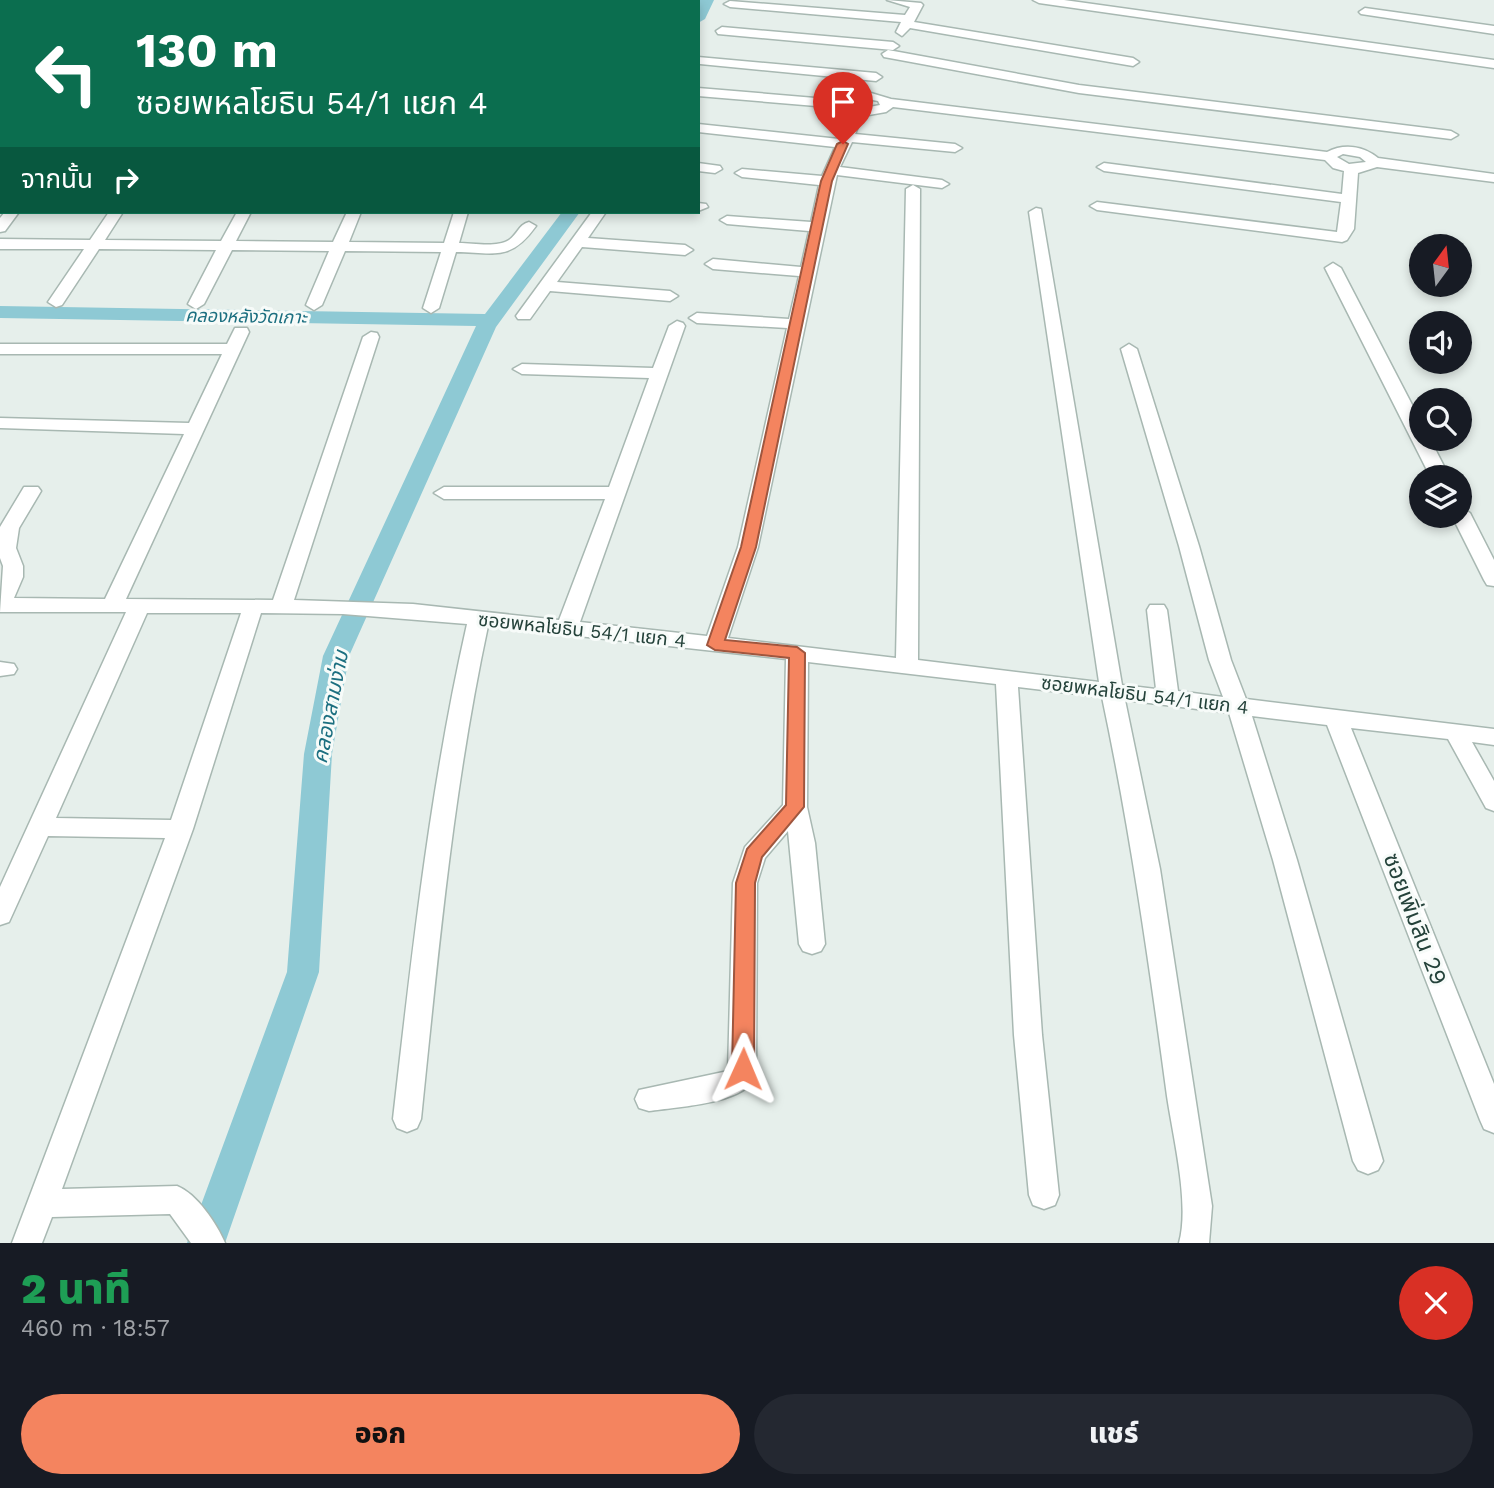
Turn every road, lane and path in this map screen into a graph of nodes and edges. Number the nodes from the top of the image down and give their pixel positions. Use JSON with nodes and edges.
{"nodes":[{"id":1,"x":893,"y":0,"type":"edge"},
{"id":2,"x":1039,"y":0,"type":"edge"},
{"id":3,"x":730,"y":4,"type":"dead end"},
{"id":4,"x":1365,"y":12,"type":"dead end"},
{"id":5,"x":907,"y":22,"type":"junction"},
{"id":6,"x":1494,"y":30,"type":"edge"},
{"id":7,"x":722,"y":31,"type":"dead end"},
{"id":8,"x":890,"y":50,"type":"junction"},
{"id":9,"x":700,"y":60,"type":"edge"},
{"id":10,"x":1133,"y":62,"type":"dead end"},
{"id":11,"x":1494,"y":64,"type":"edge"},
{"id":12,"x":876,"y":77,"type":"junction"},
{"id":13,"x":700,"y":92,"type":"edge"},
{"id":14,"x":867,"y":95,"type":"junction"},
{"id":15,"x":887,"y":102,"type":"junction"},
{"id":16,"x":850,"y":108,"type":"junction"},
{"id":17,"x":1361,"y":125,"type":"junction"},
{"id":18,"x":700,"y":128,"type":"edge"},
{"id":19,"x":1451,"y":135,"type":"dead end"},
{"id":20,"x":845,"y":140,"type":"junction"},
{"id":21,"x":956,"y":148,"type":"dead end"},
{"id":22,"x":1356,"y":151,"type":"junction"},
{"id":23,"x":1329,"y":156,"type":"junction"},
{"id":24,"x":1374,"y":162,"type":"junction"},
{"id":25,"x":700,"y":167,"type":"edge"},
{"id":26,"x":1104,"y":167,"type":"dead end"},
{"id":27,"x":715,"y":169,"type":"dead end"},
{"id":28,"x":1351,"y":169,"type":"junction"},
{"id":29,"x":742,"y":173,"type":"dead end"},
{"id":30,"x":828,"y":175,"type":"junction"},
{"id":31,"x":1494,"y":178,"type":"edge"},
{"id":32,"x":942,"y":184,"type":"dead end"},
{"id":33,"x":914,"y":189,"type":"dead end"},
{"id":34,"x":1348,"y":199,"type":"junction"},
{"id":35,"x":1097,"y":206,"type":"dead end"},
{"id":36,"x":1035,"y":212,"type":"dead end"},
{"id":37,"x":115,"y":214,"type":"edge"},
{"id":38,"x":243,"y":214,"type":"edge"},
{"id":39,"x":353,"y":214,"type":"edge"},
{"id":40,"x":460,"y":214,"type":"edge"},
{"id":41,"x":598,"y":214,"type":"edge"},
{"id":42,"x":727,"y":220,"type":"dead end"},
{"id":43,"x":529,"y":226,"type":"dead end"},
{"id":44,"x":817,"y":227,"type":"junction"},
{"id":45,"x":578,"y":242,"type":"junction"},
{"id":46,"x":0,"y":244,"type":"edge"},
{"id":47,"x":94,"y":245,"type":"junction"},
{"id":48,"x":225,"y":246,"type":"junction"},
{"id":49,"x":338,"y":247,"type":"junction"},
{"id":50,"x":450,"y":247,"type":"junction"},
{"id":51,"x":685,"y":250,"type":"dead end"},
{"id":52,"x":713,"y":264,"type":"dead end"},
{"id":53,"x":1333,"y":268,"type":"dead end"},
{"id":54,"x":806,"y":272,"type":"junction"},
{"id":55,"x":547,"y":286,"type":"junction"},
{"id":56,"x":670,"y":296,"type":"dead end"},
{"id":57,"x":56,"y":302,"type":"dead end"},
{"id":58,"x":196,"y":304,"type":"dead end"},
{"id":59,"x":314,"y":305,"type":"dead end"},
{"id":60,"x":431,"y":308,"type":"dead end"},
{"id":61,"x":524,"y":316,"type":"dead end"},
{"id":62,"x":697,"y":318,"type":"dead end"},
{"id":63,"x":797,"y":324,"type":"junction"},
{"id":64,"x":677,"y":326,"type":"dead end"},
{"id":65,"x":371,"y":337,"type":"dead end"},
{"id":66,"x":0,"y":349,"type":"edge"},
{"id":67,"x":1129,"y":349,"type":"dead end"},
{"id":68,"x":522,"y":369,"type":"dead end"},
{"id":69,"x":659,"y":373,"type":"junction"},
{"id":70,"x":1409,"y":416,"type":"edge"},
{"id":71,"x":0,"y":423,"type":"edge"},
{"id":72,"x":195,"y":429,"type":"junction"},
{"id":73,"x":31,"y":491,"type":"dead end"},
{"id":74,"x":444,"y":493,"type":"dead end"},
{"id":75,"x":615,"y":493,"type":"junction"},
{"id":76,"x":1468,"y":528,"type":"edge"},
{"id":77,"x":1494,"y":580,"type":"edge"},
{"id":78,"x":0,"y":606,"type":"edge"},
{"id":79,"x":112,"y":607,"type":"junction"},
{"id":80,"x":139,"y":607,"type":"junction"},
{"id":81,"x":253,"y":607,"type":"junction"},
{"id":82,"x":281,"y":607,"type":"junction"},
{"id":83,"x":1157,"y":610,"type":"dead end"},
{"id":84,"x":479,"y":619,"type":"junction"},
{"id":85,"x":567,"y":628,"type":"junction"},
{"id":86,"x":715,"y":645,"type":"junction"},
{"id":87,"x":797,"y":653,"type":"junction"},
{"id":88,"x":906,"y":666,"type":"junction"},
{"id":89,"x":1007,"y":679,"type":"junction"},
{"id":90,"x":1112,"y":691,"type":"junction"},
{"id":91,"x":1168,"y":698,"type":"junction"},
{"id":92,"x":1238,"y":707,"type":"junction"},
{"id":93,"x":1336,"y":718,"type":"junction"},
{"id":94,"x":1455,"y":732,"type":"junction"},
{"id":95,"x":1494,"y":737,"type":"edge"},
{"id":96,"x":1494,"y":802,"type":"edge"},
{"id":97,"x":795,"y":807,"type":"junction"},
{"id":98,"x":40,"y":827,"type":"junction"},
{"id":99,"x":181,"y":829,"type":"junction"},
{"id":100,"x":0,"y":915,"type":"edge"},
{"id":101,"x":812,"y":944,"type":"dead end"},
{"id":102,"x":649,"y":1099,"type":"dead end"},
{"id":103,"x":407,"y":1119,"type":"dead end"},
{"id":104,"x":1494,"y":1120,"type":"edge"},
{"id":105,"x":1367,"y":1161,"type":"dead end"},
{"id":106,"x":1044,"y":1195,"type":"dead end"},
{"id":107,"x":42,"y":1203,"type":"junction"},
{"id":108,"x":27,"y":1243,"type":"edge"},
{"id":109,"x":210,"y":1243,"type":"edge"},
{"id":110,"x":1194,"y":1243,"type":"edge"}],
"edges":[{"from":1,"to":5,"type":"street"},
{"from":2,"to":11,"type":"street"},
{"from":3,"to":5,"type":"street"},
{"from":4,"to":6,"type":"street"},
{"from":5,"to":8,"type":"street"},
{"from":5,"to":10,"type":"street"},
{"from":7,"to":8,"type":"street"},
{"from":8,"to":12,"type":"street"},
{"from":8,"to":17,"type":"street"},
{"from":9,"to":12,"type":"street"},
{"from":12,"to":14,"type":"street"},
{"from":13,"to":16,"type":"street"},
{"from":14,"to":15,"type":"street"},
{"from":14,"to":16,"type":"street"},
{"from":15,"to":16,"type":"street"},
{"from":15,"to":23,"type":"street"},
{"from":16,"to":20,"type":"street"},
{"from":17,"to":19,"type":"street"},
{"from":17,"to":22,"type":"street"},
{"from":18,"to":20,"type":"street"},
{"from":20,"to":21,"type":"street"},
{"from":20,"to":30,"type":"street"},
{"from":22,"to":23,"type":"street"},
{"from":22,"to":24,"type":"street"},
{"from":23,"to":28,"type":"street"},
{"from":24,"to":28,"type":"street"},
{"from":24,"to":31,"type":"street"},
{"from":25,"to":27,"type":"street"},
{"from":26,"to":34,"type":"street"},
{"from":28,"to":34,"type":"street"},
{"from":29,"to":30,"type":"street"},
{"from":30,"to":32,"type":"street"},
{"from":30,"to":44,"type":"street"},
{"from":33,"to":88,"type":"street"},
{"from":34,"to":35,"type":"street"},
{"from":36,"to":90,"type":"street"},
{"from":37,"to":47,"type":"street"},
{"from":38,"to":48,"type":"street"},
{"from":39,"to":49,"type":"street"},
{"from":40,"to":50,"type":"street"},
{"from":41,"to":45,"type":"street"},
{"from":42,"to":44,"type":"street"},
{"from":43,"to":50,"type":"street"},
{"from":44,"to":54,"type":"street"},
{"from":45,"to":51,"type":"street"},
{"from":45,"to":55,"type":"street"},
{"from":46,"to":47,"type":"street"},
{"from":47,"to":48,"type":"street"},
{"from":47,"to":57,"type":"street"},
{"from":48,"to":49,"type":"street"},
{"from":48,"to":58,"type":"street"},
{"from":49,"to":50,"type":"street"},
{"from":49,"to":59,"type":"street"},
{"from":50,"to":60,"type":"street"},
{"from":52,"to":54,"type":"street"},
{"from":53,"to":70,"type":"street"},
{"from":54,"to":63,"type":"street"},
{"from":55,"to":56,"type":"street"},
{"from":55,"to":61,"type":"street"},
{"from":62,"to":63,"type":"street"},
{"from":63,"to":86,"type":"street"},
{"from":64,"to":69,"type":"street"},
{"from":65,"to":82,"type":"street"},
{"from":66,"to":72,"type":"street"},
{"from":67,"to":92,"type":"street"},
{"from":68,"to":69,"type":"street"},
{"from":69,"to":75,"type":"street"},
{"from":71,"to":72,"type":"street"},
{"from":72,"to":79,"type":"street"},
{"from":73,"to":78,"type":"street"},
{"from":74,"to":75,"type":"street"},
{"from":75,"to":85,"type":"street"},
{"from":76,"to":77,"type":"street"},
{"from":78,"to":79,"type":"street","name":"ซอยพหลโยธิน 54/1 แยก 4"},
{"from":79,"to":80,"type":"street","name":"ซอยพหลโยธิน 54/1 แยก 4"},
{"from":80,"to":81,"type":"street","name":"ซอยพหลโยธิน 54/1 แยก 4"},
{"from":80,"to":98,"type":"street"},
{"from":81,"to":82,"type":"street","name":"ซอยพหลโยธิน 54/1 แยก 4"},
{"from":81,"to":99,"type":"street"},
{"from":82,"to":84,"type":"street","name":"ซอยพหลโยธิน 54/1 แยก 4"},
{"from":83,"to":91,"type":"street"},
{"from":84,"to":85,"type":"street","name":"ซอยพหลโยธิน 54/1 แยก 4"},
{"from":84,"to":103,"type":"street"},
{"from":85,"to":86,"type":"street","name":"ซอยพหลโยธิน 54/1 แยก 4"},
{"from":86,"to":87,"type":"street","name":"ซอยพหลโยธิน 54/1 แยก 4"},
{"from":87,"to":88,"type":"street","name":"ซอยพหลโยธิน 54/1 แยก 4"},
{"from":87,"to":97,"type":"street"},
{"from":88,"to":89,"type":"street","name":"ซอยพหลโยธิน 54/1 แยก 4"},
{"from":89,"to":90,"type":"street","name":"ซอยพหลโยธิน 54/1 แยก 4"},
{"from":89,"to":106,"type":"street"},
{"from":90,"to":91,"type":"street","name":"ซอยพหลโยธิน 54/1 แยก 4"},
{"from":90,"to":110,"type":"street"},
{"from":91,"to":92,"type":"street","name":"ซอยพหลโยธิน 54/1 แยก 4"},
{"from":92,"to":93,"type":"street","name":"ซอยพหลโยธิน 54/1 แยก 4"},
{"from":92,"to":105,"type":"street"},
{"from":93,"to":94,"type":"street","name":"ซอยพหลโยธิน 54/1 แยก 4"},
{"from":93,"to":104,"type":"street","name":"ซอยเพิ่มสิน 29"},
{"from":94,"to":95,"type":"street","name":"ซอยพหลโยธิน 54/1 แยก 4"},
{"from":94,"to":96,"type":"street"},
{"from":97,"to":101,"type":"street"},
{"from":97,"to":102,"type":"street"},
{"from":98,"to":99,"type":"street"},
{"from":98,"to":100,"type":"street"},
{"from":99,"to":107,"type":"street"},
{"from":107,"to":108,"type":"street"},
{"from":107,"to":109,"type":"street"}]}
